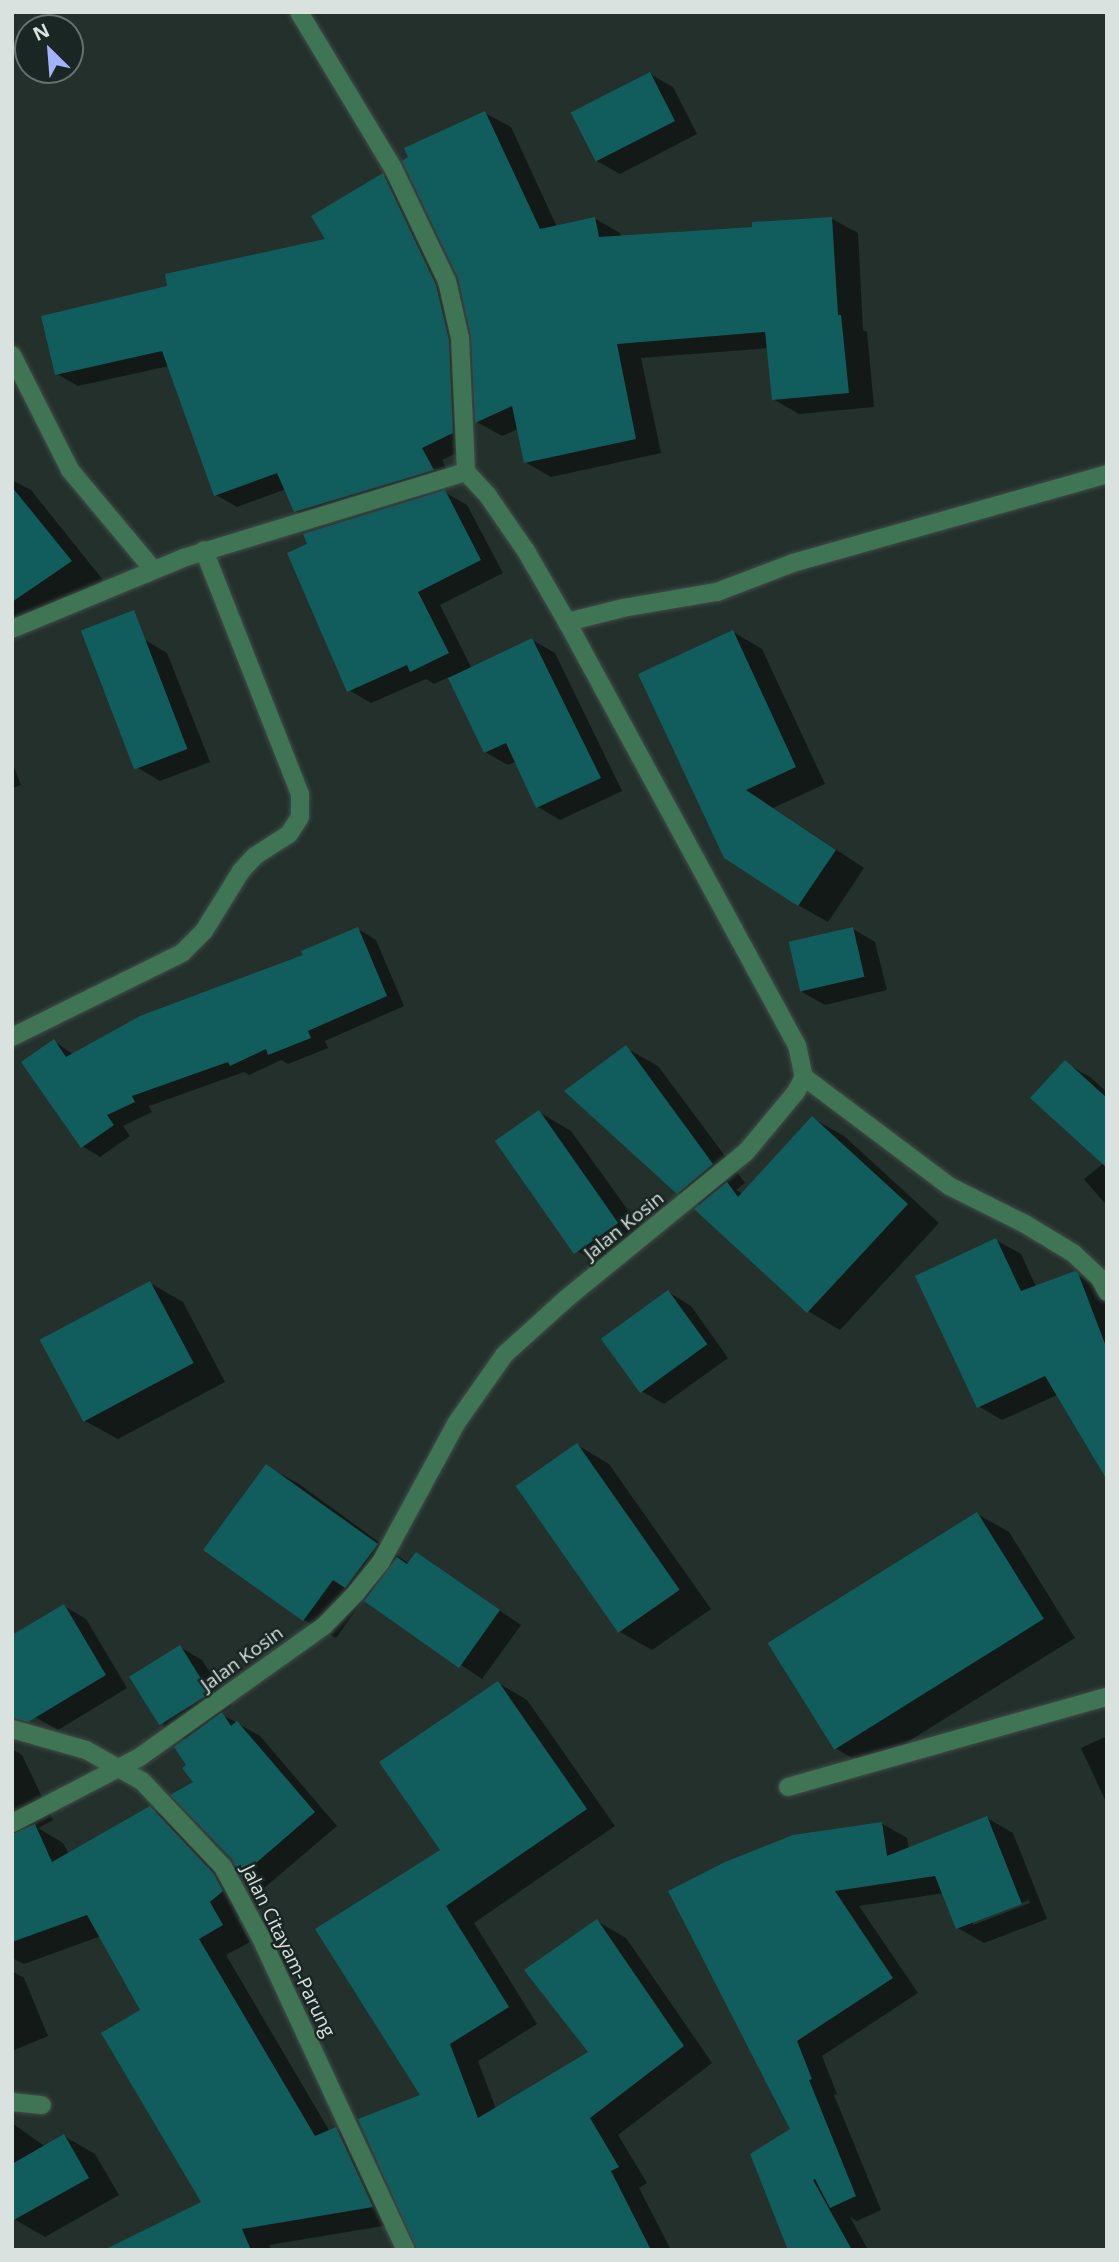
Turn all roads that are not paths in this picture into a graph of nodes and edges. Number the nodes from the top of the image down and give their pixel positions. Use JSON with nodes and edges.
{"nodes":[{"id":1,"x":299,"y":12,"type":"edge"},
{"id":2,"x":12,"y":355,"type":"edge"},
{"id":3,"x":466,"y":472,"type":"junction"},
{"id":4,"x":1107,"y":474,"type":"edge"},
{"id":5,"x":204,"y":551,"type":"junction"},
{"id":6,"x":152,"y":568,"type":"junction"},
{"id":7,"x":567,"y":622,"type":"junction"},
{"id":8,"x":12,"y":629,"type":"edge"},
{"id":9,"x":12,"y":1037,"type":"edge"},
{"id":10,"x":804,"y":1077,"type":"junction"},
{"id":11,"x":1107,"y":1292,"type":"edge"},
{"id":12,"x":1107,"y":1697,"type":"edge"},
{"id":13,"x":12,"y":1729,"type":"edge"},
{"id":14,"x":120,"y":1767,"type":"junction"},
{"id":15,"x":788,"y":1787,"type":"dead end"},
{"id":16,"x":12,"y":1823,"type":"edge"},
{"id":17,"x":12,"y":2102,"type":"edge"},
{"id":18,"x":42,"y":2105,"type":"dead end"},
{"id":19,"x":406,"y":2250,"type":"edge"}],
"edges":[{"from":1,"to":3,"type":"street"},
{"from":2,"to":6,"type":"street"},
{"from":3,"to":5,"type":"street"},
{"from":3,"to":7,"type":"street"},
{"from":4,"to":7,"type":"street"},
{"from":5,"to":6,"type":"street"},
{"from":5,"to":9,"type":"street"},
{"from":6,"to":8,"type":"street"},
{"from":7,"to":10,"type":"street"},
{"from":10,"to":11,"type":"street"},
{"from":10,"to":14,"type":"street","name":"Jalan Kosin"},
{"from":12,"to":15,"type":"street"},
{"from":13,"to":14,"type":"street","name":"Jalan Citayam-Parung"},
{"from":14,"to":16,"type":"street","name":"Jalan Kosin"},
{"from":14,"to":19,"type":"street","name":"Jalan Citayam-Parung"},
{"from":17,"to":18,"type":"street"}]}
